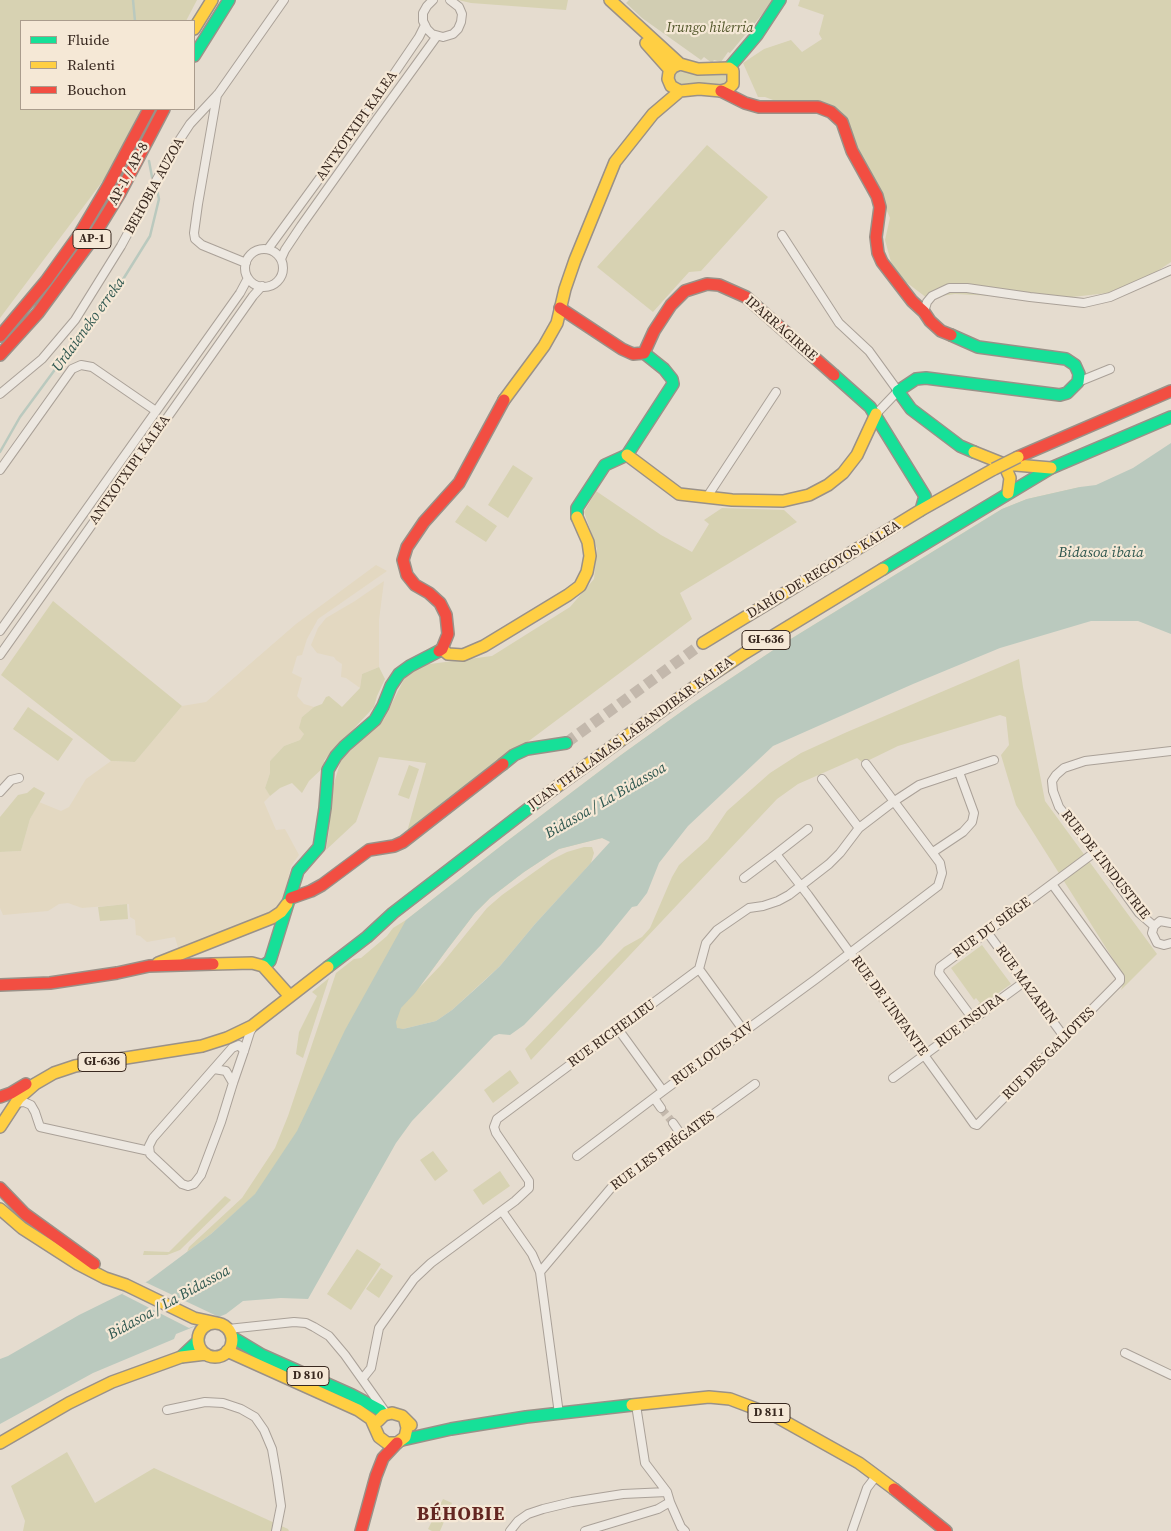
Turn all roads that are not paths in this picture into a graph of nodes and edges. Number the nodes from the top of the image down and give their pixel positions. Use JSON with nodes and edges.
{"nodes":[{"id":1,"x":212,"y":0,"type":"edge"},
{"id":2,"x":229,"y":0,"type":"edge"},
{"id":3,"x":284,"y":0,"type":"edge"},
{"id":4,"x":433,"y":0,"type":"edge"},
{"id":5,"x":450,"y":0,"type":"edge"},
{"id":6,"x":780,"y":0,"type":"edge"},
{"id":7,"x":613,"y":4,"type":"edge"},
{"id":8,"x":425,"y":25,"type":"junction"},
{"id":9,"x":195,"y":27,"type":"edge"},
{"id":10,"x":437,"y":36,"type":"junction"},
{"id":11,"x":195,"y":54,"type":"edge"},
{"id":12,"x":675,"y":67,"type":"junction"},
{"id":13,"x":732,"y":73,"type":"junction"},
{"id":14,"x":675,"y":88,"type":"junction"},
{"id":15,"x":721,"y":92,"type":"junction"},
{"id":16,"x":218,"y":94,"type":"junction"},
{"id":17,"x":745,"y":103,"type":"junction"},
{"id":18,"x":148,"y":110,"type":"edge"},
{"id":19,"x":163,"y":110,"type":"edge"},
{"id":20,"x":782,"y":235,"type":"dead end"},
{"id":21,"x":268,"y":249,"type":"junction"},
{"id":22,"x":281,"y":259,"type":"junction"},
{"id":23,"x":246,"y":262,"type":"junction"},
{"id":24,"x":1171,"y":270,"type":"edge"},
{"id":25,"x":248,"y":278,"type":"junction"},
{"id":26,"x":262,"y":286,"type":"junction"},
{"id":27,"x":560,"y":308,"type":"junction"},
{"id":28,"x":924,"y":312,"type":"junction"},
{"id":29,"x":0,"y":336,"type":"edge"},
{"id":30,"x":644,"y":353,"type":"junction"},
{"id":31,"x":0,"y":355,"type":"edge"},
{"id":32,"x":1110,"y":370,"type":"dead end"},
{"id":33,"x":1078,"y":382,"type":"junction"},
{"id":34,"x":898,"y":391,"type":"junction"},
{"id":35,"x":1171,"y":391,"type":"edge"},
{"id":36,"x":776,"y":392,"type":"dead end"},
{"id":37,"x":0,"y":394,"type":"edge"},
{"id":38,"x":156,"y":411,"type":"junction"},
{"id":39,"x":876,"y":414,"type":"junction"},
{"id":40,"x":1171,"y":417,"type":"edge"},
{"id":41,"x":628,"y":455,"type":"junction"},
{"id":42,"x":1004,"y":464,"type":"junction"},
{"id":43,"x":1051,"y":468,"type":"junction"},
{"id":44,"x":0,"y":470,"type":"edge"},
{"id":45,"x":1008,"y":493,"type":"junction"},
{"id":46,"x":925,"y":496,"type":"junction"},
{"id":47,"x":707,"y":497,"type":"junction"},
{"id":48,"x":945,"y":497,"type":"junction"},
{"id":49,"x":921,"y":510,"type":"junction"},
{"id":50,"x":0,"y":631,"type":"edge"},
{"id":51,"x":703,"y":643,"type":"tunnel mouth"},
{"id":52,"x":442,"y":649,"type":"junction"},
{"id":53,"x":0,"y":655,"type":"edge"},
{"id":54,"x":566,"y":743,"type":"tunnel mouth"},
{"id":55,"x":1171,"y":751,"type":"edge"},
{"id":56,"x":994,"y":760,"type":"dead end"},
{"id":57,"x":866,"y":764,"type":"dead end"},
{"id":58,"x":959,"y":772,"type":"junction"},
{"id":59,"x":19,"y":778,"type":"dead end"},
{"id":60,"x":822,"y":779,"type":"dead end"},
{"id":61,"x":0,"y":792,"type":"edge"},
{"id":62,"x":894,"y":802,"type":"junction"},
{"id":63,"x":859,"y":828,"type":"junction"},
{"id":64,"x":808,"y":829,"type":"dead end"},
{"id":65,"x":933,"y":852,"type":"junction"},
{"id":66,"x":1095,"y":852,"type":"junction"},
{"id":67,"x":776,"y":854,"type":"junction"},
{"id":68,"x":744,"y":878,"type":"dead end"},
{"id":69,"x":1052,"y":884,"type":"junction"},
{"id":70,"x":801,"y":886,"type":"junction"},
{"id":71,"x":291,"y":898,"type":"junction"},
{"id":72,"x":393,"y":913,"type":"junction"},
{"id":73,"x":1171,"y":923,"type":"edge"},
{"id":74,"x":1154,"y":926,"type":"junction"},
{"id":75,"x":987,"y":932,"type":"junction"},
{"id":76,"x":1170,"y":947,"type":"edge"},
{"id":77,"x":850,"y":953,"type":"junction"},
{"id":78,"x":149,"y":966,"type":"junction"},
{"id":79,"x":263,"y":966,"type":"junction"},
{"id":80,"x":699,"y":969,"type":"junction"},
{"id":81,"x":1024,"y":982,"type":"junction"},
{"id":82,"x":0,"y":985,"type":"edge"},
{"id":83,"x":287,"y":993,"type":"junction"},
{"id":84,"x":973,"y":1019,"type":"junction"},
{"id":85,"x":257,"y":1022,"type":"junction"},
{"id":86,"x":618,"y":1029,"type":"junction"},
{"id":87,"x":744,"y":1031,"type":"junction"},
{"id":88,"x":227,"y":1035,"type":"junction"},
{"id":89,"x":1065,"y":1038,"type":"junction"},
{"id":90,"x":244,"y":1051,"type":"junction"},
{"id":91,"x":925,"y":1055,"type":"junction"},
{"id":92,"x":214,"y":1069,"type":"junction"},
{"id":93,"x":893,"y":1078,"type":"dead end"},
{"id":94,"x":233,"y":1083,"type":"junction"},
{"id":95,"x":755,"y":1084,"type":"dead end"},
{"id":96,"x":663,"y":1091,"type":"junction"},
{"id":97,"x":0,"y":1097,"type":"edge"},
{"id":98,"x":654,"y":1098,"type":"junction"},
{"id":99,"x":15,"y":1103,"type":"junction"},
{"id":100,"x":662,"y":1108,"type":"tunnel mouth"},
{"id":101,"x":673,"y":1123,"type":"tunnel mouth"},
{"id":102,"x":977,"y":1125,"type":"joint"},
{"id":103,"x":0,"y":1126,"type":"edge"},
{"id":104,"x":682,"y":1136,"type":"junction"},
{"id":105,"x":149,"y":1151,"type":"junction"},
{"id":106,"x":577,"y":1156,"type":"dead end"},
{"id":107,"x":0,"y":1188,"type":"edge"},
{"id":108,"x":0,"y":1209,"type":"edge"},
{"id":109,"x":502,"y":1211,"type":"junction"},
{"id":110,"x":540,"y":1272,"type":"junction"},
{"id":111,"x":127,"y":1285,"type":"junction"},
{"id":112,"x":194,"y":1318,"type":"junction"},
{"id":113,"x":217,"y":1323,"type":"junction"},
{"id":114,"x":230,"y":1333,"type":"junction"},
{"id":115,"x":198,"y":1338,"type":"junction"},
{"id":116,"x":227,"y":1351,"type":"junction"},
{"id":117,"x":1125,"y":1353,"type":"dead end"},
{"id":118,"x":206,"y":1354,"type":"junction"},
{"id":119,"x":181,"y":1357,"type":"junction"},
{"id":120,"x":1171,"y":1375,"type":"edge"},
{"id":121,"x":363,"y":1378,"type":"junction"},
{"id":122,"x":636,"y":1405,"type":"junction"},
{"id":123,"x":167,"y":1410,"type":"dead end"},
{"id":124,"x":385,"y":1414,"type":"junction"},
{"id":125,"x":559,"y":1414,"type":"junction"},
{"id":126,"x":405,"y":1420,"type":"junction"},
{"id":127,"x":377,"y":1431,"type":"junction"},
{"id":128,"x":426,"y":1434,"type":"junction"},
{"id":129,"x":399,"y":1442,"type":"junction"},
{"id":130,"x":0,"y":1444,"type":"edge"},
{"id":131,"x":877,"y":1475,"type":"junction"},
{"id":132,"x":376,"y":1476,"type":"junction"},
{"id":133,"x":667,"y":1492,"type":"junction"},
{"id":134,"x":670,"y":1502,"type":"junction"},
{"id":135,"x":276,"y":1531,"type":"edge"},
{"id":136,"x":361,"y":1531,"type":"edge"},
{"id":137,"x":510,"y":1531,"type":"edge"},
{"id":138,"x":585,"y":1531,"type":"edge"},
{"id":139,"x":685,"y":1531,"type":"edge"},
{"id":140,"x":852,"y":1531,"type":"edge"},
{"id":141,"x":946,"y":1531,"type":"edge"}],
"edges":[{"from":1,"to":9,"type":"main road"},
{"from":2,"to":11,"type":"main road"},
{"from":3,"to":16,"type":"street","name":"BEHOBIA AUZOA"},
{"from":4,"to":8,"type":"street","name":"ANTXOTXIPI KALEA"},
{"from":5,"to":10,"type":"street"},
{"from":6,"to":13,"type":"main road"},
{"from":7,"to":12,"type":"main road"},
{"from":8,"to":10,"type":"street"},
{"from":8,"to":21,"type":"street","name":"ANTXOTXIPI KALEA"},
{"from":10,"to":22,"type":"street","name":"ANTXOTXIPI KALEA"},
{"from":12,"to":13,"type":"main road"},
{"from":12,"to":14,"type":"main road"},
{"from":13,"to":15,"type":"main road"},
{"from":13,"to":17,"type":"main road"},
{"from":14,"to":15,"type":"main road"},
{"from":14,"to":27,"type":"main road"},
{"from":15,"to":17,"type":"main road"},
{"from":16,"to":23,"type":"street","name":"BEHOBIA AUZOA"},
{"from":16,"to":37,"type":"street","name":"BEHOBIA AUZOA"},
{"from":17,"to":28,"type":"main road"},
{"from":18,"to":29,"type":"main road","name":"AP-1 / AP-8","number":"AP-1"},
{"from":19,"to":31,"type":"main road","name":"AP-1 / AP-8","number":"AP-1"},
{"from":20,"to":34,"type":"street"},
{"from":21,"to":22,"type":"street"},
{"from":21,"to":23,"type":"street"},
{"from":22,"to":26,"type":"street"},
{"from":23,"to":25,"type":"street"},
{"from":24,"to":28,"type":"street"},
{"from":25,"to":26,"type":"street"},
{"from":25,"to":38,"type":"street","name":"ANTXOTXIPI KALEA"},
{"from":26,"to":53,"type":"street","name":"ANTXOTXIPI KALEA"},
{"from":27,"to":30,"type":"main road"},
{"from":27,"to":52,"type":"main road"},
{"from":28,"to":33,"type":"main road"},
{"from":30,"to":39,"type":"main road","name":"IPARRAGIRRE"},
{"from":30,"to":41,"type":"main road"},
{"from":32,"to":33,"type":"street"},
{"from":33,"to":34,"type":"main road"},
{"from":34,"to":39,"type":"street"},
{"from":34,"to":42,"type":"main road"},
{"from":35,"to":48,"type":"main road","name":"DARÍO DE REGOYOS KALEA","bridge":true},
{"from":36,"to":47,"type":"street"},
{"from":38,"to":44,"type":"street"},
{"from":38,"to":50,"type":"street","name":"ANTXOTXIPI KALEA"},
{"from":39,"to":46,"type":"main road","name":"IPARRAGIRRE"},
{"from":39,"to":47,"type":"main road"},
{"from":40,"to":43,"type":"main road","name":"JUAN THALAMAS LABANDIBAR KALEA","number":"GI-636"},
{"from":41,"to":47,"type":"main road"},
{"from":41,"to":52,"type":"main road"},
{"from":42,"to":43,"type":"main road"},
{"from":42,"to":45,"type":"main road"},
{"from":43,"to":45,"type":"main road","name":"JUAN THALAMAS LABANDIBAR KALEA","number":"GI-636"},
{"from":45,"to":72,"type":"main road","name":"JUAN THALAMAS LABANDIBAR KALEA","number":"GI-636"},
{"from":46,"to":48,"type":"main road"},
{"from":46,"to":49,"type":"main road"},
{"from":48,"to":49,"type":"main road","name":"DARÍO DE REGOYOS KALEA"},
{"from":49,"to":51,"type":"main road","name":"DARÍO DE REGOYOS KALEA"},
{"from":52,"to":71,"type":"main road"},
{"from":54,"to":71,"type":"main road"},
{"from":55,"to":66,"type":"street","name":"RUE DE L'INDUSTRIE"},
{"from":56,"to":58,"type":"street"},
{"from":57,"to":62,"type":"street","name":"RUE LOUIS XIV"},
{"from":58,"to":62,"type":"street"},
{"from":58,"to":65,"type":"street"},
{"from":59,"to":61,"type":"street"},
{"from":60,"to":63,"type":"street"},
{"from":62,"to":63,"type":"street"},
{"from":62,"to":65,"type":"street","name":"RUE LOUIS XIV"},
{"from":63,"to":70,"type":"street"},
{"from":64,"to":67,"type":"street"},
{"from":65,"to":77,"type":"street","name":"RUE LOUIS XIV"},
{"from":66,"to":69,"type":"street","name":"RUE DU SIÈGE"},
{"from":66,"to":74,"type":"street","name":"RUE DE L'INDUSTRIE"},
{"from":67,"to":68,"type":"street"},
{"from":67,"to":70,"type":"street","name":"RUE DE L'INFANTE"},
{"from":69,"to":75,"type":"street","name":"RUE DU SIÈGE"},
{"from":69,"to":89,"type":"street","name":"RUE DES GALIOTES"},
{"from":70,"to":77,"type":"street","name":"RUE DE L'INFANTE"},
{"from":70,"to":80,"type":"street"},
{"from":71,"to":78,"type":"main road"},
{"from":71,"to":79,"type":"main road"},
{"from":72,"to":83,"type":"main road","name":"JUAN THALAMAS LABANDIBAR KALEA","number":"GI-636"},
{"from":72,"to":85,"type":"main road","name":"JUAN THALAMAS LABANDIBAR KALEA","number":"GI-636"},
{"from":73,"to":74,"type":"street","name":"RUE DE L'INDUSTRIE"},
{"from":74,"to":76,"type":"street","name":"RUE DE L'INDUSTRIE"},
{"from":75,"to":81,"type":"street","name":"RUE MAZARIN"},
{"from":75,"to":84,"type":"street","name":"RUE DU SIÈGE"},
{"from":77,"to":87,"type":"street","name":"RUE LOUIS XIV"},
{"from":77,"to":91,"type":"street","name":"RUE DE L'INFANTE"},
{"from":78,"to":79,"type":"main road"},
{"from":78,"to":82,"type":"main road"},
{"from":79,"to":83,"type":"main road"},
{"from":80,"to":86,"type":"street","name":"RUE RICHELIEU"},
{"from":80,"to":87,"type":"street"},
{"from":81,"to":84,"type":"street","name":"RUE INSURA"},
{"from":81,"to":89,"type":"street","name":"RUE MAZARIN"},
{"from":83,"to":88,"type":"main road","name":"JUAN THALAMAS LABANDIBAR KALEA","number":"GI-636"},
{"from":84,"to":91,"type":"street","name":"RUE INSURA"},
{"from":85,"to":88,"type":"main road","name":"JUAN THALAMAS LABANDIBAR KALEA","number":"GI-636"},
{"from":85,"to":90,"type":"street"},
{"from":86,"to":96,"type":"street"},
{"from":86,"to":109,"type":"street","name":"RUE RICHELIEU"},
{"from":87,"to":96,"type":"street","name":"RUE LOUIS XIV"},
{"from":88,"to":97,"type":"main road","number":"GI-636"},
{"from":88,"to":99,"type":"main road","number":"GI-636"},
{"from":89,"to":102,"type":"street","name":"RUE DES GALIOTES"},
{"from":90,"to":92,"type":"street"},
{"from":90,"to":94,"type":"street"},
{"from":91,"to":93,"type":"street","name":"RUE INSURA"},
{"from":91,"to":102,"type":"street","name":"RUE DE L'INFANTE"},
{"from":92,"to":94,"type":"street"},
{"from":92,"to":105,"type":"street"},
{"from":94,"to":105,"type":"street"},
{"from":95,"to":104,"type":"street","name":"RUE LES FRÉGATES"},
{"from":96,"to":98,"type":"street","name":"RUE LOUIS XIV"},
{"from":98,"to":100,"type":"street"},
{"from":98,"to":106,"type":"street","name":"RUE LOUIS XIV"},
{"from":99,"to":103,"type":"main road","number":"GI-636"},
{"from":99,"to":105,"type":"street"},
{"from":101,"to":104,"type":"street"},
{"from":104,"to":110,"type":"street","name":"RUE LES FRÉGATES"},
{"from":107,"to":111,"type":"main road"},
{"from":108,"to":111,"type":"main road"},
{"from":109,"to":110,"type":"street"},
{"from":109,"to":121,"type":"street","name":"RUE RICHELIEU"},
{"from":110,"to":125,"type":"street"},
{"from":111,"to":112,"type":"main road"},
{"from":112,"to":113,"type":"main road"},
{"from":112,"to":115,"type":"main road"},
{"from":113,"to":114,"type":"main road"},
{"from":113,"to":115,"type":"main road"},
{"from":114,"to":116,"type":"main road"},
{"from":114,"to":121,"type":"street"},
{"from":114,"to":124,"type":"main road","number":"D 810"},
{"from":115,"to":118,"type":"main road"},
{"from":115,"to":119,"type":"main road"},
{"from":116,"to":118,"type":"main road"},
{"from":116,"to":127,"type":"main road","number":"D 810"},
{"from":117,"to":120,"type":"street"},
{"from":118,"to":119,"type":"main road"},
{"from":119,"to":130,"type":"main road"},
{"from":121,"to":124,"type":"street"},
{"from":122,"to":125,"type":"main road","number":"D 811"},
{"from":122,"to":131,"type":"main road","number":"D 811"},
{"from":122,"to":133,"type":"street"},
{"from":123,"to":135,"type":"street"},
{"from":124,"to":126,"type":"main road"},
{"from":124,"to":127,"type":"main road"},
{"from":125,"to":128,"type":"main road","number":"D 811"},
{"from":126,"to":128,"type":"main road"},
{"from":126,"to":129,"type":"main road"},
{"from":127,"to":129,"type":"main road"},
{"from":127,"to":132,"type":"main road"},
{"from":128,"to":129,"type":"main road","number":"D 811"},
{"from":129,"to":132,"type":"main road"},
{"from":131,"to":140,"type":"street"},
{"from":131,"to":141,"type":"main road","number":"D 811"},
{"from":132,"to":136,"type":"main road"},
{"from":133,"to":134,"type":"street"},
{"from":133,"to":137,"type":"street"},
{"from":134,"to":138,"type":"street"},
{"from":134,"to":139,"type":"street"}]}
